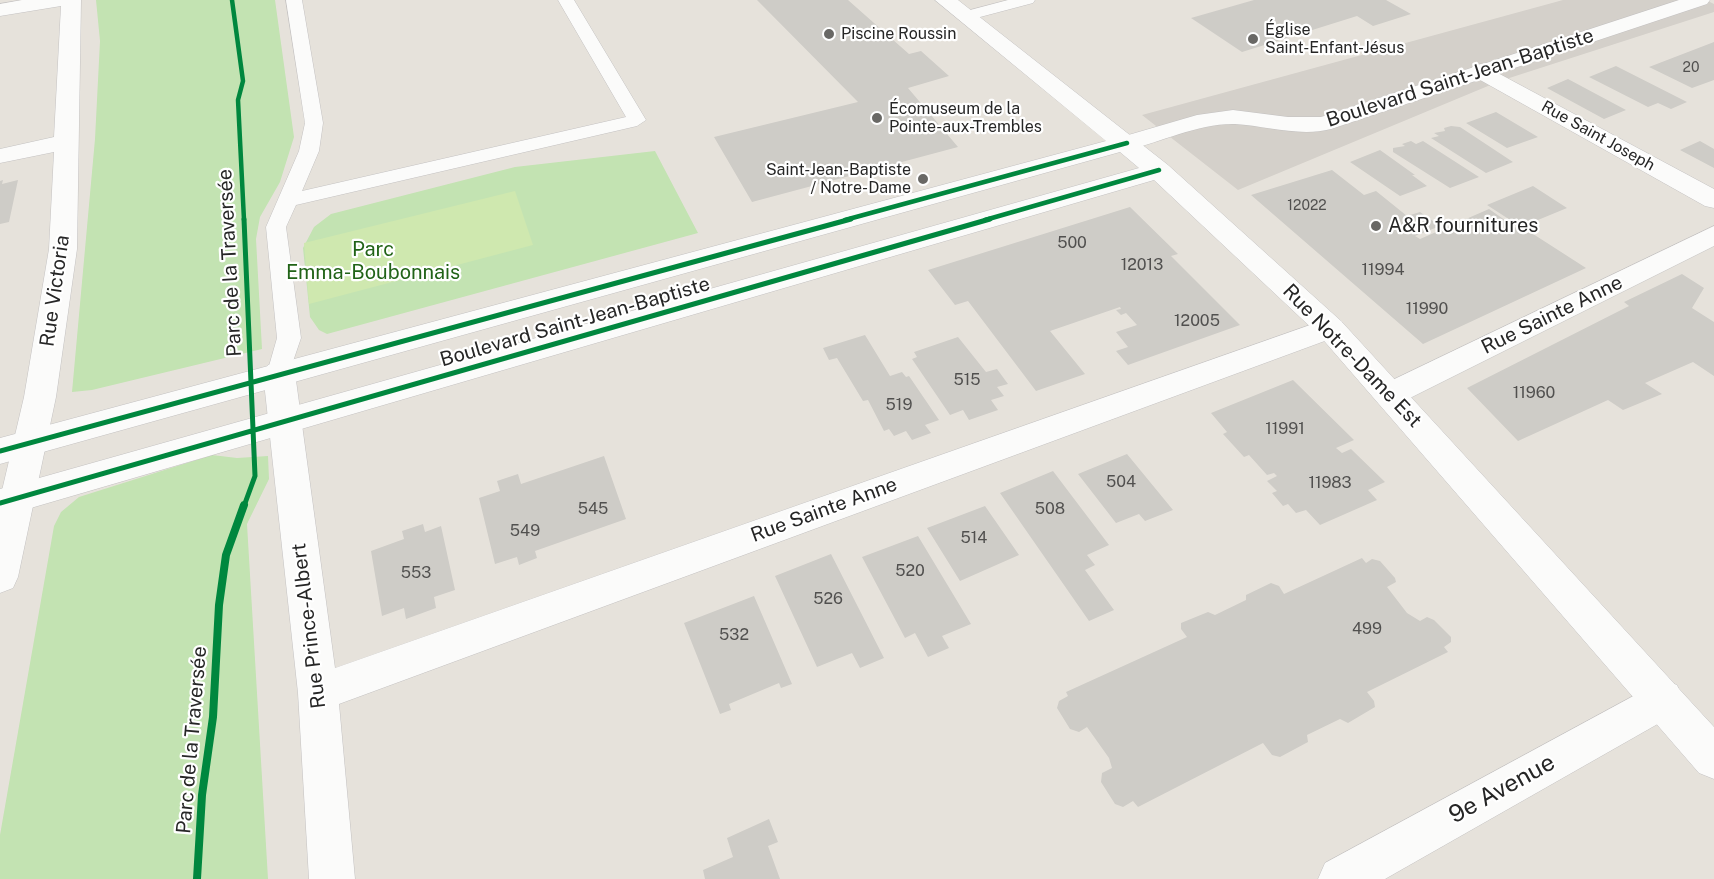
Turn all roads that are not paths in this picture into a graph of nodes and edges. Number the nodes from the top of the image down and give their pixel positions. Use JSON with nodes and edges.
{"nodes":[{"id":1,"x":58,"y":0,"type":"edge"},
{"id":2,"x":71,"y":0,"type":"edge"},
{"id":3,"x":294,"y":0,"type":"edge"},
{"id":4,"x":566,"y":0,"type":"edge"},
{"id":5,"x":945,"y":0,"type":"edge"},
{"id":6,"x":1028,"y":0,"type":"edge"},
{"id":7,"x":1700,"y":0,"type":"edge"},
{"id":8,"x":0,"y":10,"type":"edge"},
{"id":9,"x":965,"y":16,"type":"junction"},
{"id":10,"x":1481,"y":71,"type":"junction"},
{"id":11,"x":68,"y":142,"type":"junction"},
{"id":12,"x":1127,"y":143,"type":"junction"},
{"id":13,"x":0,"y":156,"type":"edge"},
{"id":14,"x":1159,"y":170,"type":"junction"},
{"id":15,"x":290,"y":200,"type":"junction"},
{"id":16,"x":1714,"y":200,"type":"edge"},
{"id":17,"x":1714,"y":235,"type":"edge"},
{"id":18,"x":698,"y":260,"type":"junction"},
{"id":19,"x":715,"y":299,"type":"junction"},
{"id":20,"x":1330,"y":328,"type":"junction"},
{"id":21,"x":279,"y":373,"type":"junction"},
{"id":22,"x":1391,"y":394,"type":"junction"},
{"id":23,"x":285,"y":423,"type":"junction"},
{"id":24,"x":16,"y":446,"type":"edge"},
{"id":25,"x":9,"y":500,"type":"edge"},
{"id":26,"x":0,"y":577,"type":"edge"},
{"id":27,"x":318,"y":693,"type":"junction"},
{"id":28,"x":1663,"y":699,"type":"junction"},
{"id":29,"x":1714,"y":758,"type":"edge"},
{"id":30,"x":332,"y":879,"type":"edge"},
{"id":31,"x":1341,"y":879,"type":"edge"}],
"edges":[{"from":1,"to":8,"type":"street"},
{"from":2,"to":11,"type":"street","name":"Rue Victoria"},
{"from":3,"to":15,"type":"lane"},
{"from":4,"to":15,"type":"lane"},
{"from":5,"to":9,"type":"street","name":"Rue Notre-Dame Est"},
{"from":6,"to":9,"type":"lane"},
{"from":7,"to":10,"type":"street","name":"Boulevard Saint-Jean-Baptiste"},
{"from":9,"to":12,"type":"street","name":"Rue Notre-Dame Est"},
{"from":10,"to":12,"type":"street","name":"Boulevard Saint-Jean-Baptiste"},
{"from":10,"to":16,"type":"street","name":"Rue Saint Joseph"},
{"from":11,"to":13,"type":"street"},
{"from":11,"to":24,"type":"street","name":"Rue Victoria"},
{"from":12,"to":14,"type":"street","name":"Rue Notre-Dame Est"},
{"from":12,"to":18,"type":"street","name":"Boulevard Saint-Jean-Baptiste"},
{"from":14,"to":19,"type":"street","name":"Boulevard Saint-Jean-Baptiste"},
{"from":14,"to":20,"type":"street","name":"Rue Notre-Dame Est"},
{"from":15,"to":21,"type":"lane"},
{"from":17,"to":22,"type":"street","name":"Rue Sainte Anne"},
{"from":18,"to":19,"type":"street"},
{"from":18,"to":21,"type":"street","name":"Boulevard Saint-Jean-Baptiste"},
{"from":19,"to":23,"type":"street","name":"Boulevard Saint-Jean-Baptiste"},
{"from":20,"to":22,"type":"street","name":"Rue Notre-Dame Est"},
{"from":20,"to":27,"type":"street","name":"Rue Sainte Anne"},
{"from":21,"to":23,"type":"street","name":"Rue Prince-Albert"},
{"from":21,"to":24,"type":"street","name":"Boulevard Saint-Jean-Baptiste"},
{"from":22,"to":28,"type":"street","name":"Rue Notre-Dame Est"},
{"from":23,"to":25,"type":"street","name":"Boulevard Saint-Jean-Baptiste"},
{"from":23,"to":27,"type":"street","name":"Rue Prince-Albert"},
{"from":24,"to":25,"type":"street","name":"Rue Victoria"},
{"from":25,"to":26,"type":"street","name":"Rue Victoria"},
{"from":27,"to":30,"type":"street","name":"Rue Prince-Albert"},
{"from":28,"to":29,"type":"street","name":"Rue Notre-Dame Est"},
{"from":28,"to":31,"type":"street","name":"9e Avenue"}]}
